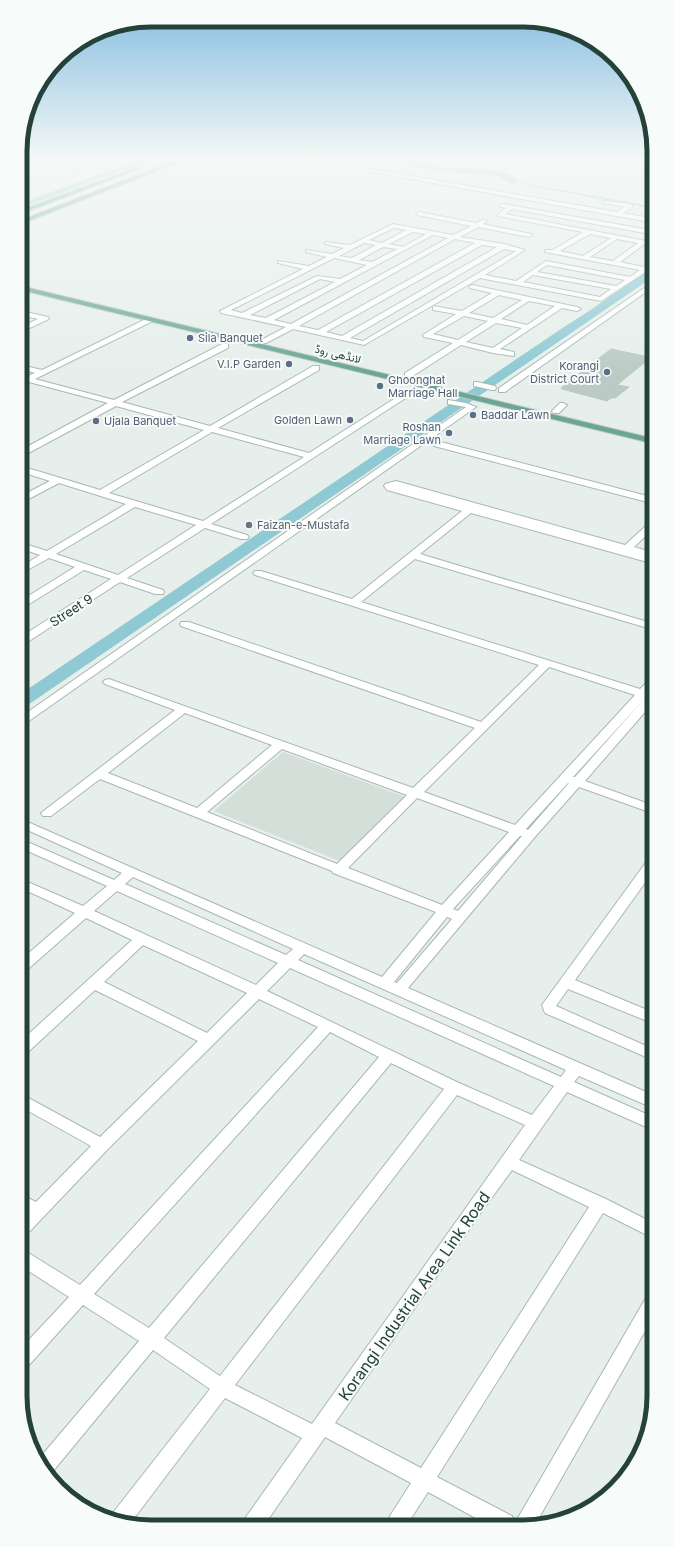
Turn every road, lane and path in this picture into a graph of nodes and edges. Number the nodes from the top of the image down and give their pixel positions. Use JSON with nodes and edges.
{"nodes":[{"id":1,"x":382,"y":231,"type":"edge"},
{"id":2,"x":409,"y":231,"type":"edge"},
{"id":3,"x":424,"y":231,"type":"edge"},
{"id":4,"x":466,"y":231,"type":"edge"},
{"id":5,"x":514,"y":231,"type":"edge"},
{"id":6,"x":584,"y":231,"type":"edge"},
{"id":7,"x":470,"y":232,"type":"joint"},
{"id":8,"x":588,"y":232,"type":"junction"},
{"id":9,"x":433,"y":233,"type":"junction"},
{"id":10,"x":529,"y":235,"type":"dead end"},
{"id":11,"x":456,"y":237,"type":"junction"},
{"id":12,"x":616,"y":237,"type":"junction"},
{"id":13,"x":363,"y":240,"type":"junction"},
{"id":14,"x":482,"y":242,"type":"junction"},
{"id":15,"x":327,"y":243,"type":"dead end"},
{"id":16,"x":383,"y":244,"type":"junction"},
{"id":17,"x":504,"y":246,"type":"junction"},
{"id":18,"x":350,"y":248,"type":"junction"},
{"id":19,"x":403,"y":248,"type":"junction"},
{"id":20,"x":308,"y":251,"type":"dead end"},
{"id":21,"x":547,"y":251,"type":"dead end"},
{"id":22,"x":555,"y":252,"type":"junction"},
{"id":23,"x":426,"y":253,"type":"junction"},
{"id":24,"x":332,"y":256,"type":"junction"},
{"id":25,"x":585,"y":257,"type":"junction"},
{"id":26,"x":453,"y":258,"type":"junction"},
{"id":27,"x":307,"y":260,"type":"dead end"},
{"id":28,"x":353,"y":260,"type":"junction"},
{"id":29,"x":280,"y":262,"type":"dead end"},
{"id":30,"x":320,"y":262,"type":"junction"},
{"id":31,"x":475,"y":263,"type":"junction"},
{"id":32,"x":614,"y":263,"type":"junction"},
{"id":33,"x":373,"y":265,"type":"junction"},
{"id":34,"x":495,"y":267,"type":"junction"},
{"id":35,"x":309,"y":268,"type":"junction"},
{"id":36,"x":647,"y":268,"type":"edge"},
{"id":37,"x":647,"y":269,"type":"edge"},
{"id":38,"x":397,"y":270,"type":"junction"},
{"id":39,"x":532,"y":273,"type":"junction"},
{"id":40,"x":423,"y":275,"type":"junction"},
{"id":41,"x":481,"y":276,"type":"junction"},
{"id":42,"x":631,"y":279,"type":"junction"},
{"id":43,"x":447,"y":280,"type":"junction"},
{"id":44,"x":341,"y":282,"type":"junction"},
{"id":45,"x":598,"y":282,"type":"junction"},
{"id":46,"x":27,"y":283,"type":"edge"},
{"id":47,"x":517,"y":283,"type":"junction"},
{"id":48,"x":469,"y":286,"type":"junction"},
{"id":49,"x":365,"y":287,"type":"junction"},
{"id":50,"x":647,"y":287,"type":"edge"},
{"id":51,"x":617,"y":288,"type":"junction"},
{"id":52,"x":27,"y":289,"type":"edge"},
{"id":53,"x":266,"y":290,"type":"junction"},
{"id":54,"x":496,"y":292,"type":"junction"},
{"id":55,"x":392,"y":293,"type":"junction"},
{"id":56,"x":284,"y":294,"type":"junction"},
{"id":57,"x":580,"y":295,"type":"junction"},
{"id":58,"x":415,"y":298,"type":"junction"},
{"id":59,"x":528,"y":299,"type":"junction"},
{"id":60,"x":307,"y":300,"type":"junction"},
{"id":61,"x":612,"y":301,"type":"junction"},
{"id":62,"x":331,"y":305,"type":"junction"},
{"id":63,"x":560,"y":306,"type":"junction"},
{"id":64,"x":436,"y":308,"type":"dead end"},
{"id":65,"x":577,"y":309,"type":"dead end"},
{"id":66,"x":358,"y":311,"type":"junction"},
{"id":67,"x":462,"y":313,"type":"junction"},
{"id":68,"x":27,"y":314,"type":"edge"},
{"id":69,"x":373,"y":315,"type":"junction"},
{"id":70,"x":244,"y":316,"type":"junction"},
{"id":71,"x":151,"y":320,"type":"junction"},
{"id":72,"x":495,"y":320,"type":"junction"},
{"id":73,"x":267,"y":321,"type":"junction"},
{"id":74,"x":403,"y":322,"type":"junction"},
{"id":75,"x":27,"y":327,"type":"edge"},
{"id":76,"x":292,"y":327,"type":"junction"},
{"id":77,"x":528,"y":327,"type":"junction"},
{"id":78,"x":319,"y":333,"type":"junction"},
{"id":79,"x":344,"y":338,"type":"junction"},
{"id":80,"x":266,"y":341,"type":"junction"},
{"id":81,"x":458,"y":343,"type":"junction"},
{"id":82,"x":225,"y":346,"type":"dead end"},
{"id":83,"x":494,"y":351,"type":"junction"},
{"id":84,"x":510,"y":354,"type":"dead end"},
{"id":85,"x":27,"y":368,"type":"edge"},
{"id":86,"x":316,"y":368,"type":"dead end"},
{"id":87,"x":42,"y":372,"type":"junction"},
{"id":88,"x":408,"y":375,"type":"junction"},
{"id":89,"x":27,"y":380,"type":"edge"},
{"id":90,"x":27,"y":382,"type":"edge"},
{"id":91,"x":478,"y":384,"type":"dead end"},
{"id":92,"x":492,"y":388,"type":"dead end"},
{"id":93,"x":502,"y":390,"type":"dead end"},
{"id":94,"x":411,"y":392,"type":"dead end"},
{"id":95,"x":474,"y":401,"type":"junction"},
{"id":96,"x":451,"y":402,"type":"dead end"},
{"id":97,"x":115,"y":403,"type":"junction"},
{"id":98,"x":563,"y":405,"type":"dead end"},
{"id":99,"x":556,"y":411,"type":"junction"},
{"id":100,"x":211,"y":429,"type":"junction"},
{"id":101,"x":647,"y":433,"type":"edge"},
{"id":102,"x":647,"y":440,"type":"edge"},
{"id":103,"x":437,"y":444,"type":"dead end"},
{"id":104,"x":27,"y":451,"type":"edge"},
{"id":105,"x":310,"y":456,"type":"junction"},
{"id":106,"x":27,"y":471,"type":"edge"},
{"id":107,"x":58,"y":480,"type":"junction"},
{"id":108,"x":102,"y":493,"type":"junction"},
{"id":109,"x":27,"y":497,"type":"edge"},
{"id":110,"x":647,"y":499,"type":"edge"},
{"id":111,"x":134,"y":503,"type":"junction"},
{"id":112,"x":471,"y":508,"type":"junction"},
{"id":113,"x":204,"y":524,"type":"junction"},
{"id":114,"x":647,"y":531,"type":"edge"},
{"id":115,"x":244,"y":537,"type":"dead end"},
{"id":116,"x":647,"y":540,"type":"edge"},
{"id":117,"x":27,"y":548,"type":"edge"},
{"id":118,"x":630,"y":551,"type":"junction"},
{"id":119,"x":647,"y":554,"type":"edge"},
{"id":120,"x":48,"y":555,"type":"junction"},
{"id":121,"x":413,"y":555,"type":"junction"},
{"id":122,"x":647,"y":558,"type":"edge"},
{"id":123,"x":83,"y":566,"type":"junction"},
{"id":124,"x":27,"y":567,"type":"edge"},
{"id":125,"x":258,"y":573,"type":"dead end"},
{"id":126,"x":120,"y":578,"type":"junction"},
{"id":127,"x":159,"y":592,"type":"dead end"},
{"id":128,"x":27,"y":601,"type":"edge"},
{"id":129,"x":354,"y":603,"type":"junction"},
{"id":130,"x":184,"y":624,"type":"dead end"},
{"id":131,"x":647,"y":625,"type":"edge"},
{"id":132,"x":27,"y":635,"type":"edge"},
{"id":133,"x":547,"y":663,"type":"junction"},
{"id":134,"x":109,"y":682,"type":"dead end"},
{"id":135,"x":647,"y":692,"type":"edge"},
{"id":136,"x":647,"y":695,"type":"edge"},
{"id":137,"x":183,"y":709,"type":"junction"},
{"id":138,"x":27,"y":717,"type":"edge"},
{"id":139,"x":483,"y":727,"type":"junction"},
{"id":140,"x":280,"y":744,"type":"junction"},
{"id":141,"x":99,"y":774,"type":"junction"},
{"id":142,"x":575,"y":776,"type":"junction"},
{"id":143,"x":416,"y":794,"type":"junction"},
{"id":144,"x":647,"y":798,"type":"edge"},
{"id":145,"x":647,"y":806,"type":"edge"},
{"id":146,"x":47,"y":813,"type":"dead end"},
{"id":147,"x":198,"y":814,"type":"junction"},
{"id":148,"x":27,"y":826,"type":"edge"},
{"id":149,"x":517,"y":830,"type":"junction"},
{"id":150,"x":530,"y":835,"type":"junction"},
{"id":151,"x":27,"y":846,"type":"edge"},
{"id":152,"x":338,"y":870,"type":"junction"},
{"id":153,"x":647,"y":871,"type":"edge"},
{"id":154,"x":131,"y":872,"type":"junction"},
{"id":155,"x":113,"y":886,"type":"junction"},
{"id":156,"x":27,"y":890,"type":"edge"},
{"id":157,"x":444,"y":911,"type":"junction"},
{"id":158,"x":83,"y":912,"type":"junction"},
{"id":159,"x":460,"y":917,"type":"junction"},
{"id":160,"x":141,"y":939,"type":"junction"},
{"id":161,"x":302,"y":948,"type":"junction"},
{"id":162,"x":27,"y":962,"type":"edge"},
{"id":163,"x":287,"y":962,"type":"junction"},
{"id":164,"x":565,"y":982,"type":"junction"},
{"id":165,"x":94,"y":984,"type":"junction"},
{"id":166,"x":384,"y":984,"type":"junction"},
{"id":167,"x":400,"y":990,"type":"junction"},
{"id":168,"x":256,"y":992,"type":"junction"},
{"id":169,"x":647,"y":1016,"type":"edge"},
{"id":170,"x":328,"y":1025,"type":"junction"},
{"id":171,"x":208,"y":1040,"type":"junction"},
{"id":172,"x":27,"y":1044,"type":"edge"},
{"id":173,"x":647,"y":1052,"type":"edge"},
{"id":174,"x":388,"y":1055,"type":"junction"},
{"id":175,"x":576,"y":1068,"type":"junction"},
{"id":176,"x":564,"y":1085,"type":"junction"},
{"id":177,"x":454,"y":1087,"type":"junction"},
{"id":178,"x":647,"y":1099,"type":"edge"},
{"id":179,"x":27,"y":1103,"type":"edge"},
{"id":180,"x":647,"y":1121,"type":"edge"},
{"id":181,"x":535,"y":1123,"type":"junction"},
{"id":182,"x":102,"y":1145,"type":"junction"},
{"id":183,"x":509,"y":1162,"type":"junction"},
{"id":184,"x":600,"y":1204,"type":"junction"},
{"id":185,"x":31,"y":1207,"type":"edge"},
{"id":186,"x":27,"y":1218,"type":"edge"},
{"id":187,"x":647,"y":1228,"type":"edge"},
{"id":188,"x":27,"y":1261,"type":"edge"},
{"id":189,"x":81,"y":1296,"type":"junction"},
{"id":190,"x":647,"y":1311,"type":"edge"},
{"id":191,"x":150,"y":1339,"type":"junction"},
{"id":192,"x":27,"y":1355,"type":"edge"},
{"id":193,"x":222,"y":1387,"type":"junction"},
{"id":194,"x":319,"y":1431,"type":"junction"},
{"id":195,"x":48,"y":1464,"type":"edge"},
{"id":196,"x":423,"y":1480,"type":"junction"},
{"id":197,"x":122,"y":1517,"type":"edge"},
{"id":198,"x":256,"y":1520,"type":"edge"},
{"id":199,"x":399,"y":1520,"type":"edge"},
{"id":200,"x":499,"y":1520,"type":"edge"},
{"id":201,"x":527,"y":1520,"type":"edge"}],
"edges":[{"from":1,"to":13,"type":"street"},
{"from":2,"to":16,"type":"street"},
{"from":3,"to":9,"type":"street"},
{"from":4,"to":7,"type":"street"},
{"from":5,"to":10,"type":"street"},
{"from":6,"to":8,"type":"street"},
{"from":7,"to":11,"type":"street"},
{"from":8,"to":12,"type":"street"},
{"from":8,"to":22,"type":"street"},
{"from":9,"to":11,"type":"street"},
{"from":9,"to":19,"type":"street"},
{"from":11,"to":14,"type":"street"},
{"from":11,"to":23,"type":"street"},
{"from":12,"to":25,"type":"street"},
{"from":12,"to":32,"type":"street"},
{"from":13,"to":16,"type":"street"},
{"from":13,"to":18,"type":"street"},
{"from":14,"to":17,"type":"street"},
{"from":14,"to":26,"type":"street"},
{"from":15,"to":18,"type":"street"},
{"from":16,"to":19,"type":"street"},
{"from":16,"to":28,"type":"street"},
{"from":17,"to":31,"type":"street"},
{"from":17,"to":34,"type":"street"},
{"from":18,"to":24,"type":"street"},
{"from":19,"to":23,"type":"street"},
{"from":19,"to":33,"type":"street"},
{"from":20,"to":24,"type":"street"},
{"from":21,"to":22,"type":"street"},
{"from":22,"to":25,"type":"street"},
{"from":23,"to":26,"type":"street"},
{"from":23,"to":38,"type":"street"},
{"from":24,"to":28,"type":"street"},
{"from":24,"to":30,"type":"street"},
{"from":25,"to":32,"type":"street"},
{"from":26,"to":31,"type":"street"},
{"from":26,"to":40,"type":"street"},
{"from":27,"to":30,"type":"street"},
{"from":28,"to":33,"type":"street"},
{"from":29,"to":35,"type":"street"},
{"from":30,"to":35,"type":"street"},
{"from":31,"to":34,"type":"street"},
{"from":31,"to":43,"type":"street"},
{"from":32,"to":36,"type":"street"},
{"from":33,"to":38,"type":"street"},
{"from":33,"to":44,"type":"street"},
{"from":34,"to":41,"type":"street"},
{"from":35,"to":53,"type":"street"},
{"from":37,"to":42,"type":"street"},
{"from":38,"to":40,"type":"street"},
{"from":38,"to":49,"type":"street"},
{"from":39,"to":42,"type":"street"},
{"from":39,"to":45,"type":"street"},
{"from":39,"to":47,"type":"street"},
{"from":40,"to":43,"type":"street"},
{"from":40,"to":55,"type":"street"},
{"from":41,"to":47,"type":"street"},
{"from":41,"to":48,"type":"street"},
{"from":42,"to":51,"type":"street"},
{"from":43,"to":48,"type":"street"},
{"from":43,"to":58,"type":"street"},
{"from":44,"to":49,"type":"street"},
{"from":44,"to":56,"type":"street"},
{"from":44,"to":60,"type":"street"},
{"from":45,"to":51,"type":"street"},
{"from":45,"to":57,"type":"street"},
{"from":46,"to":80,"type":"main road","name":"لانڈھی روڈ"},
{"from":47,"to":57,"type":"street"},
{"from":48,"to":54,"type":"street"},
{"from":48,"to":74,"type":"street"},
{"from":49,"to":55,"type":"street"},
{"from":49,"to":62,"type":"street"},
{"from":50,"to":61,"type":"street"},
{"from":51,"to":61,"type":"street"},
{"from":52,"to":71,"type":"main road","name":"لانڈھی روڈ"},
{"from":53,"to":56,"type":"street"},
{"from":53,"to":70,"type":"street"},
{"from":54,"to":59,"type":"street"},
{"from":54,"to":67,"type":"street"},
{"from":55,"to":58,"type":"street"},
{"from":55,"to":66,"type":"street"},
{"from":56,"to":60,"type":"street"},
{"from":56,"to":70,"type":"street"},
{"from":57,"to":61,"type":"street"},
{"from":58,"to":69,"type":"street"},
{"from":59,"to":63,"type":"street"},
{"from":59,"to":72,"type":"street"},
{"from":60,"to":62,"type":"street"},
{"from":60,"to":73,"type":"street"},
{"from":61,"to":93,"type":"street"},
{"from":62,"to":66,"type":"street"},
{"from":62,"to":76,"type":"street"},
{"from":63,"to":65,"type":"street"},
{"from":63,"to":77,"type":"street"},
{"from":64,"to":67,"type":"street"},
{"from":66,"to":69,"type":"street"},
{"from":66,"to":78,"type":"street"},
{"from":67,"to":72,"type":"street"},
{"from":67,"to":81,"type":"street"},
{"from":68,"to":75,"type":"street"},
{"from":69,"to":74,"type":"street"},
{"from":69,"to":79,"type":"street"},
{"from":70,"to":73,"type":"street"},
{"from":71,"to":87,"type":"street"},
{"from":71,"to":95,"type":"main road","name":"لانڈھی روڈ"},
{"from":72,"to":77,"type":"street"},
{"from":72,"to":81,"type":"street"},
{"from":73,"to":76,"type":"street"},
{"from":74,"to":79,"type":"street"},
{"from":76,"to":78,"type":"street"},
{"from":76,"to":80,"type":"street"},
{"from":77,"to":83,"type":"street"},
{"from":78,"to":79,"type":"street"},
{"from":80,"to":88,"type":"main road","name":"لانڈھی روڈ"},
{"from":81,"to":83,"type":"street"},
{"from":81,"to":88,"type":"street"},
{"from":82,"to":97,"type":"street"},
{"from":83,"to":84,"type":"street"},
{"from":85,"to":87,"type":"street"},
{"from":86,"to":100,"type":"street"},
{"from":87,"to":89,"type":"street"},
{"from":88,"to":95,"type":"main road","name":"لانڈھی روڈ"},
{"from":90,"to":97,"type":"street"},
{"from":91,"to":92,"type":"street"},
{"from":94,"to":105,"type":"street","name":"Street 9"},
{"from":95,"to":96,"type":"street"},
{"from":95,"to":99,"type":"main road","name":"لانڈھی روڈ"},
{"from":95,"to":102,"type":"main road","name":"لانڈھی روڈ"},
{"from":95,"to":138,"type":"street"},
{"from":97,"to":100,"type":"street"},
{"from":97,"to":104,"type":"street"},
{"from":98,"to":99,"type":"street"},
{"from":99,"to":101,"type":"main road","name":"لانڈھی روڈ"},
{"from":100,"to":105,"type":"street"},
{"from":100,"to":108,"type":"street"},
{"from":103,"to":110,"type":"street"},
{"from":105,"to":113,"type":"street","name":"Street 9"},
{"from":106,"to":107,"type":"street"},
{"from":107,"to":108,"type":"street"},
{"from":107,"to":109,"type":"street"},
{"from":108,"to":111,"type":"street"},
{"from":111,"to":113,"type":"street"},
{"from":111,"to":120,"type":"street"},
{"from":112,"to":112,"type":"street"},
{"from":112,"to":118,"type":"street"},
{"from":112,"to":121,"type":"street"},
{"from":113,"to":115,"type":"street"},
{"from":113,"to":126,"type":"street","name":"Street 9"},
{"from":114,"to":118,"type":"street"},
{"from":116,"to":118,"type":"street"},
{"from":117,"to":120,"type":"street"},
{"from":118,"to":119,"type":"street"},
{"from":118,"to":122,"type":"street"},
{"from":120,"to":123,"type":"street"},
{"from":120,"to":124,"type":"street"},
{"from":121,"to":129,"type":"street"},
{"from":121,"to":131,"type":"street"},
{"from":123,"to":126,"type":"street"},
{"from":123,"to":128,"type":"street"},
{"from":125,"to":129,"type":"street"},
{"from":126,"to":127,"type":"street"},
{"from":126,"to":132,"type":"street","name":"Street 9"},
{"from":129,"to":133,"type":"street"},
{"from":130,"to":139,"type":"street"},
{"from":133,"to":135,"type":"street"},
{"from":133,"to":139,"type":"street"},
{"from":134,"to":137,"type":"street"},
{"from":136,"to":142,"type":"street"},
{"from":137,"to":140,"type":"street"},
{"from":137,"to":141,"type":"street"},
{"from":139,"to":143,"type":"street"},
{"from":140,"to":143,"type":"street"},
{"from":140,"to":147,"type":"street"},
{"from":141,"to":146,"type":"street"},
{"from":141,"to":147,"type":"street"},
{"from":142,"to":144,"type":"street"},
{"from":142,"to":145,"type":"street"},
{"from":142,"to":149,"type":"street"},
{"from":142,"to":150,"type":"street"},
{"from":143,"to":149,"type":"street"},
{"from":143,"to":152,"type":"street"},
{"from":147,"to":152,"type":"street"},
{"from":148,"to":154,"type":"street"},
{"from":149,"to":150,"type":"street"},
{"from":149,"to":157,"type":"street"},
{"from":150,"to":159,"type":"street"},
{"from":151,"to":155,"type":"street"},
{"from":152,"to":157,"type":"street"},
{"from":153,"to":164,"type":"street"},
{"from":154,"to":155,"type":"street"},
{"from":154,"to":161,"type":"street"},
{"from":155,"to":158,"type":"street"},
{"from":155,"to":163,"type":"street"},
{"from":156,"to":158,"type":"street"},
{"from":157,"to":159,"type":"street"},
{"from":157,"to":166,"type":"street"},
{"from":158,"to":160,"type":"street"},
{"from":158,"to":162,"type":"street"},
{"from":159,"to":167,"type":"street"},
{"from":160,"to":165,"type":"street"},
{"from":160,"to":168,"type":"street"},
{"from":161,"to":163,"type":"street"},
{"from":161,"to":166,"type":"street"},
{"from":163,"to":168,"type":"street"},
{"from":163,"to":176,"type":"street"},
{"from":164,"to":169,"type":"street"},
{"from":164,"to":173,"type":"street"},
{"from":165,"to":171,"type":"street"},
{"from":165,"to":172,"type":"street"},
{"from":166,"to":167,"type":"street"},
{"from":167,"to":175,"type":"street"},
{"from":168,"to":170,"type":"street"},
{"from":168,"to":171,"type":"street"},
{"from":170,"to":174,"type":"street"},
{"from":170,"to":189,"type":"street"},
{"from":171,"to":182,"type":"street"},
{"from":174,"to":177,"type":"street"},
{"from":174,"to":191,"type":"street"},
{"from":175,"to":176,"type":"street","name":"Korangi Industrial Area Link Road"},
{"from":175,"to":178,"type":"street"},
{"from":176,"to":180,"type":"street"},
{"from":176,"to":181,"type":"street","name":"Korangi Industrial Area Link Road"},
{"from":177,"to":181,"type":"street"},
{"from":177,"to":193,"type":"street"},
{"from":179,"to":182,"type":"street"},
{"from":181,"to":183,"type":"street","name":"Korangi Industrial Area Link Road"},
{"from":182,"to":185,"type":"street"},
{"from":183,"to":184,"type":"street"},
{"from":183,"to":194,"type":"street","name":"Korangi Industrial Area Link Road"},
{"from":184,"to":187,"type":"street"},
{"from":184,"to":196,"type":"street"},
{"from":185,"to":186,"type":"street"},
{"from":188,"to":189,"type":"street"},
{"from":189,"to":191,"type":"street"},
{"from":189,"to":192,"type":"street"},
{"from":190,"to":201,"type":"street"},
{"from":191,"to":193,"type":"street"},
{"from":191,"to":195,"type":"street"},
{"from":193,"to":194,"type":"street"},
{"from":193,"to":197,"type":"street"},
{"from":194,"to":196,"type":"street"},
{"from":194,"to":198,"type":"street","name":"Korangi Industrial Area Link Road"},
{"from":196,"to":199,"type":"street"},
{"from":196,"to":200,"type":"street"}]}
